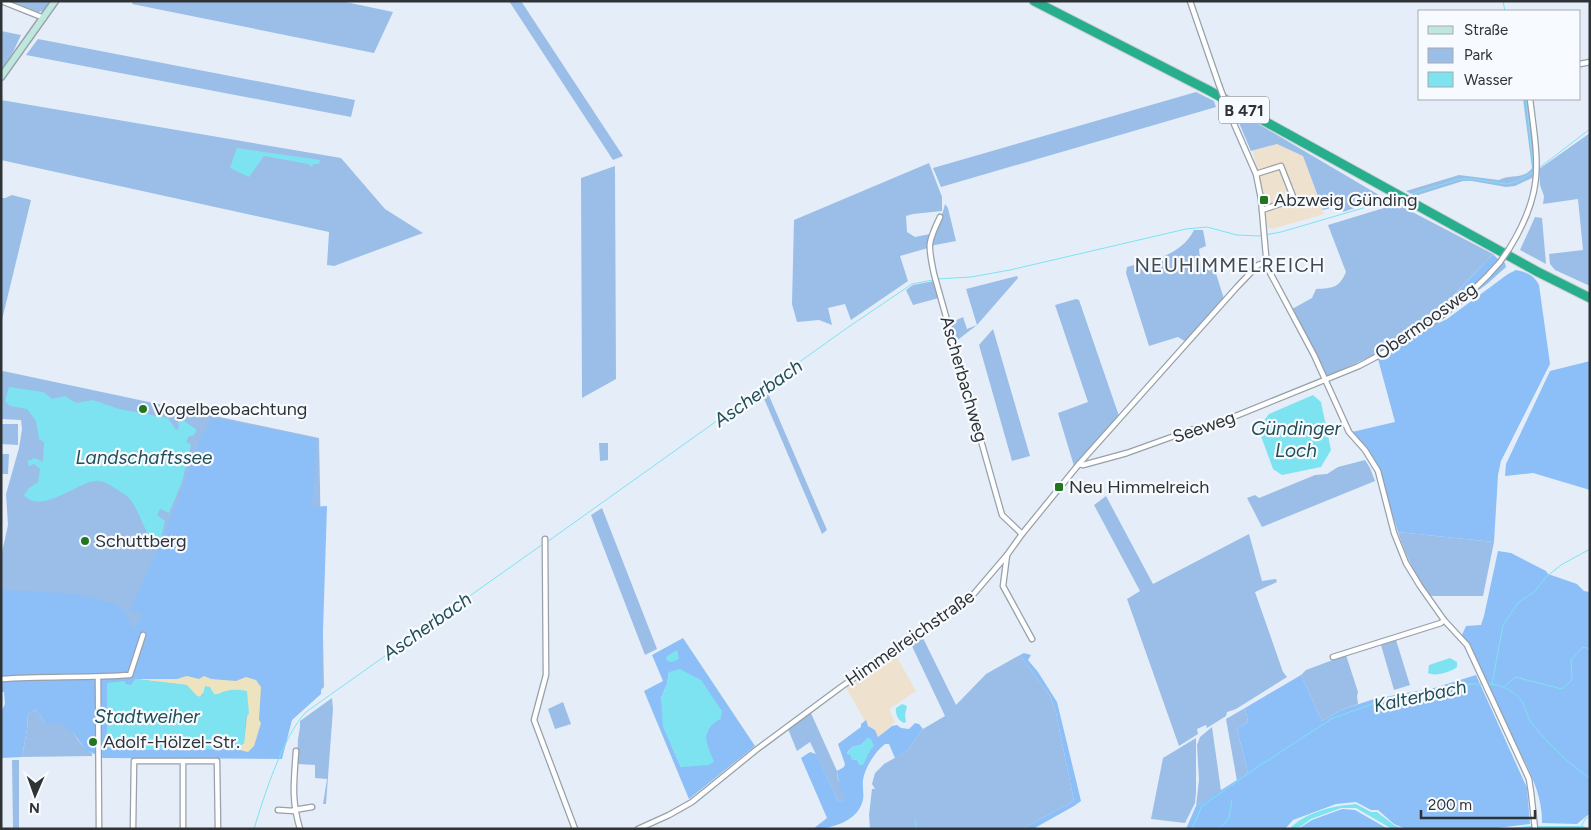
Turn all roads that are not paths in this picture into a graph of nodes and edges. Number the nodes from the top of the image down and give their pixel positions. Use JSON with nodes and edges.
{"nodes":[{"id":1,"x":1,"y":1,"type":"edge"},
{"id":2,"x":55,"y":1,"type":"edge"},
{"id":3,"x":1034,"y":1,"type":"edge"},
{"id":4,"x":1190,"y":1,"type":"edge"},
{"id":5,"x":44,"y":18,"type":"junction"},
{"id":6,"x":1,"y":77,"type":"edge"},
{"id":7,"x":1530,"y":100,"type":"edge"},
{"id":8,"x":1256,"y":174,"type":"junction"},
{"id":9,"x":1262,"y":210,"type":"junction"},
{"id":10,"x":940,"y":217,"type":"dead end"},
{"id":11,"x":1266,"y":262,"type":"junction"},
{"id":12,"x":1590,"y":298,"type":"edge"},
{"id":13,"x":1325,"y":380,"type":"junction"},
{"id":14,"x":1079,"y":464,"type":"junction"},
{"id":15,"x":1022,"y":534,"type":"junction"},
{"id":16,"x":545,"y":542,"type":"dead end"},
{"id":17,"x":1007,"y":556,"type":"junction"},
{"id":18,"x":1444,"y":620,"type":"junction"},
{"id":19,"x":143,"y":635,"type":"dead end"},
{"id":20,"x":1032,"y":639,"type":"dead end"},
{"id":21,"x":1333,"y":657,"type":"dead end"},
{"id":22,"x":98,"y":677,"type":"junction"},
{"id":23,"x":1,"y":679,"type":"edge"},
{"id":24,"x":296,"y":751,"type":"dead end"},
{"id":25,"x":183,"y":761,"type":"junction"},
{"id":26,"x":312,"y":807,"type":"dead end"},
{"id":27,"x":278,"y":810,"type":"dead end"},
{"id":28,"x":294,"y":810,"type":"junction"},
{"id":29,"x":99,"y":829,"type":"edge"},
{"id":30,"x":133,"y":829,"type":"edge"},
{"id":31,"x":183,"y":829,"type":"edge"},
{"id":32,"x":218,"y":829,"type":"edge"},
{"id":33,"x":300,"y":829,"type":"edge"},
{"id":34,"x":575,"y":829,"type":"edge"},
{"id":35,"x":638,"y":829,"type":"edge"},
{"id":36,"x":1534,"y":829,"type":"edge"}],
"edges":[{"from":1,"to":5,"type":"street"},
{"from":2,"to":5,"type":"street"},
{"from":3,"to":12,"type":"highway","number":"B 471"},
{"from":4,"to":8,"type":"street","bridge":true},
{"from":5,"to":6,"type":"street"},
{"from":7,"to":13,"type":"street","name":"Obermoosweg","bridge":true},
{"from":8,"to":9,"type":"street"},
{"from":8,"to":9,"type":"street"},
{"from":9,"to":11,"type":"street"},
{"from":10,"to":15,"type":"street","name":"Ascherbachweg"},
{"from":11,"to":13,"type":"street"},
{"from":11,"to":14,"type":"street","name":"Himmelreichstraße"},
{"from":13,"to":14,"type":"street","name":"Seeweg"},
{"from":13,"to":18,"type":"street"},
{"from":14,"to":15,"type":"street","name":"Himmelreichstraße"},
{"from":15,"to":17,"type":"street","name":"Himmelreichstraße"},
{"from":16,"to":34,"type":"street"},
{"from":17,"to":20,"type":"street"},
{"from":17,"to":35,"type":"street","name":"Himmelreichstraße"},
{"from":18,"to":21,"type":"street"},
{"from":18,"to":36,"type":"street"},
{"from":19,"to":22,"type":"street"},
{"from":22,"to":23,"type":"street"},
{"from":22,"to":29,"type":"street"},
{"from":24,"to":28,"type":"street"},
{"from":25,"to":30,"type":"street"},
{"from":25,"to":31,"type":"street"},
{"from":25,"to":32,"type":"street"},
{"from":26,"to":28,"type":"street"},
{"from":27,"to":28,"type":"street"},
{"from":28,"to":33,"type":"street"}]}
